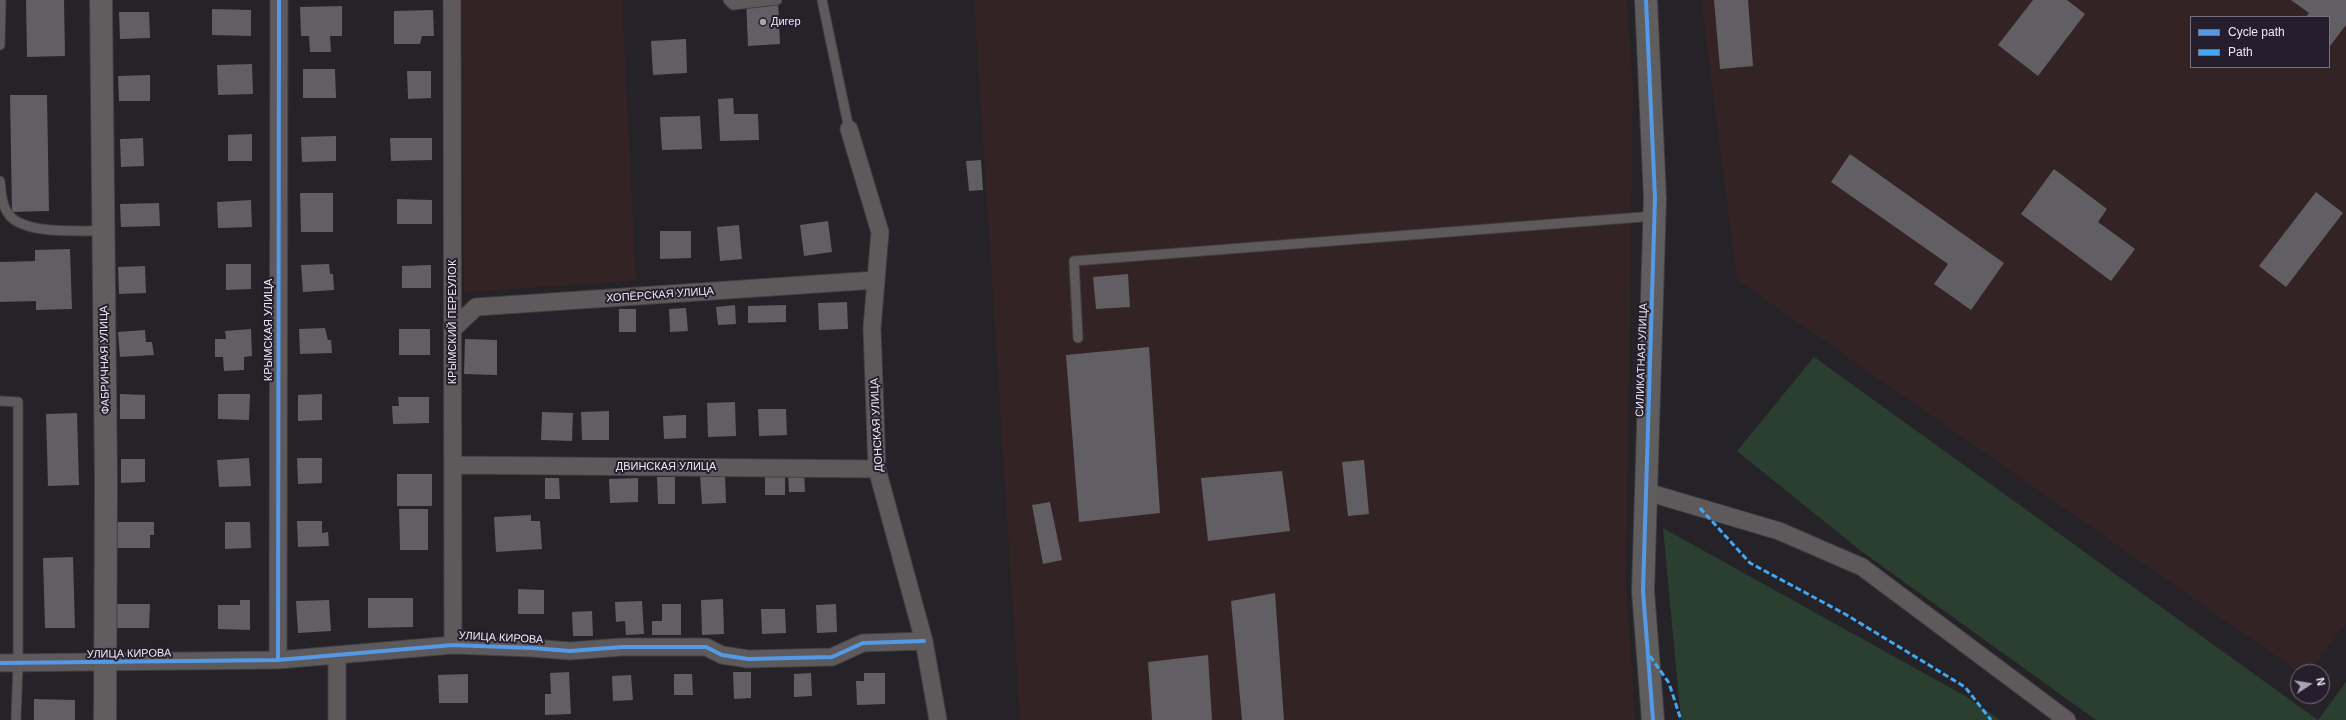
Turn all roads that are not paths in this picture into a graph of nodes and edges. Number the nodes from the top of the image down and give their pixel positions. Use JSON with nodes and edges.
{"nodes":[{"id":1,"x":1,"y":0,"type":"edge"},
{"id":2,"x":101,"y":0,"type":"edge"},
{"id":3,"x":279,"y":0,"type":"edge"},
{"id":4,"x":452,"y":0,"type":"edge"},
{"id":5,"x":728,"y":0,"type":"edge"},
{"id":6,"x":777,"y":0,"type":"edge"},
{"id":7,"x":822,"y":0,"type":"edge"},
{"id":8,"x":1646,"y":0,"type":"edge"},
{"id":9,"x":0,"y":44,"type":"edge"},
{"id":10,"x":849,"y":129,"type":"joint"},
{"id":11,"x":0,"y":181,"type":"edge"},
{"id":12,"x":1655,"y":216,"type":"junction"},
{"id":13,"x":104,"y":230,"type":"junction"},
{"id":14,"x":876,"y":280,"type":"junction"},
{"id":15,"x":453,"y":330,"type":"junction"},
{"id":16,"x":1078,"y":338,"type":"dead end"},
{"id":17,"x":0,"y":401,"type":"edge"},
{"id":18,"x":454,"y":465,"type":"junction"},
{"id":19,"x":878,"y":469,"type":"junction"},
{"id":20,"x":1647,"y":492,"type":"junction"},
{"id":21,"x":924,"y":641,"type":"junction"},
{"id":22,"x":453,"y":645,"type":"junction"},
{"id":23,"x":337,"y":656,"type":"junction"},
{"id":24,"x":278,"y":660,"type":"junction"},
{"id":25,"x":0,"y":663,"type":"edge"},
{"id":26,"x":18,"y":663,"type":"junction"},
{"id":27,"x":104,"y":663,"type":"junction"},
{"id":28,"x":16,"y":720,"type":"edge"},
{"id":29,"x":105,"y":720,"type":"edge"},
{"id":30,"x":337,"y":720,"type":"edge"},
{"id":31,"x":938,"y":720,"type":"edge"},
{"id":32,"x":1653,"y":720,"type":"edge"},
{"id":33,"x":2067,"y":720,"type":"edge"}],
"edges":[{"from":1,"to":9,"type":"lane"},
{"from":2,"to":13,"type":"street","name":"ФАБРИЧНАЯ УЛИЦА"},
{"from":3,"to":24,"type":"street","name":"КРЫМСКАЯ УЛИЦА"},
{"from":4,"to":15,"type":"street","name":"КРЫМСКИЙ ПЕРЕУЛОК"},
{"from":5,"to":6,"type":"lane"},
{"from":7,"to":10,"type":"lane"},
{"from":8,"to":12,"type":"street","name":"СИЛИКАТНАЯ УЛИЦА"},
{"from":10,"to":14,"type":"street","name":"ДОНСКАЯ УЛИЦА"},
{"from":11,"to":13,"type":"lane"},
{"from":12,"to":16,"type":"lane"},
{"from":12,"to":20,"type":"street","name":"СИЛИКАТНАЯ УЛИЦА"},
{"from":13,"to":27,"type":"street","name":"ФАБРИЧНАЯ УЛИЦА"},
{"from":14,"to":15,"type":"street","name":"ХОПЁРСКАЯ УЛИЦА"},
{"from":14,"to":19,"type":"street","name":"ДОНСКАЯ УЛИЦА"},
{"from":15,"to":18,"type":"street","name":"КРЫМСКИЙ ПЕРЕУЛОК"},
{"from":17,"to":26,"type":"lane"},
{"from":18,"to":19,"type":"street","name":"ДВИНСКАЯ УЛИЦА"},
{"from":18,"to":22,"type":"street","name":"КРЫМСКИЙ ПЕРЕУЛОК"},
{"from":19,"to":21,"type":"street","name":"ДОНСКАЯ УЛИЦА"},
{"from":20,"to":32,"type":"street","name":"СИЛИКАТНАЯ УЛИЦА"},
{"from":20,"to":33,"type":"street"},
{"from":21,"to":22,"type":"street","name":"УЛИЦА КИРОВА"},
{"from":21,"to":31,"type":"street","name":"ДОНСКАЯ УЛИЦА"},
{"from":22,"to":23,"type":"street","name":"УЛИЦА КИРОВА"},
{"from":23,"to":24,"type":"street","name":"УЛИЦА КИРОВА"},
{"from":23,"to":30,"type":"street"},
{"from":24,"to":27,"type":"street","name":"УЛИЦА КИРОВА"},
{"from":25,"to":26,"type":"street","name":"УЛИЦА КИРОВА"},
{"from":26,"to":27,"type":"street","name":"УЛИЦА КИРОВА"},
{"from":26,"to":28,"type":"lane"},
{"from":27,"to":29,"type":"street","name":"ФАБРИЧНАЯ УЛИЦА"}]}
